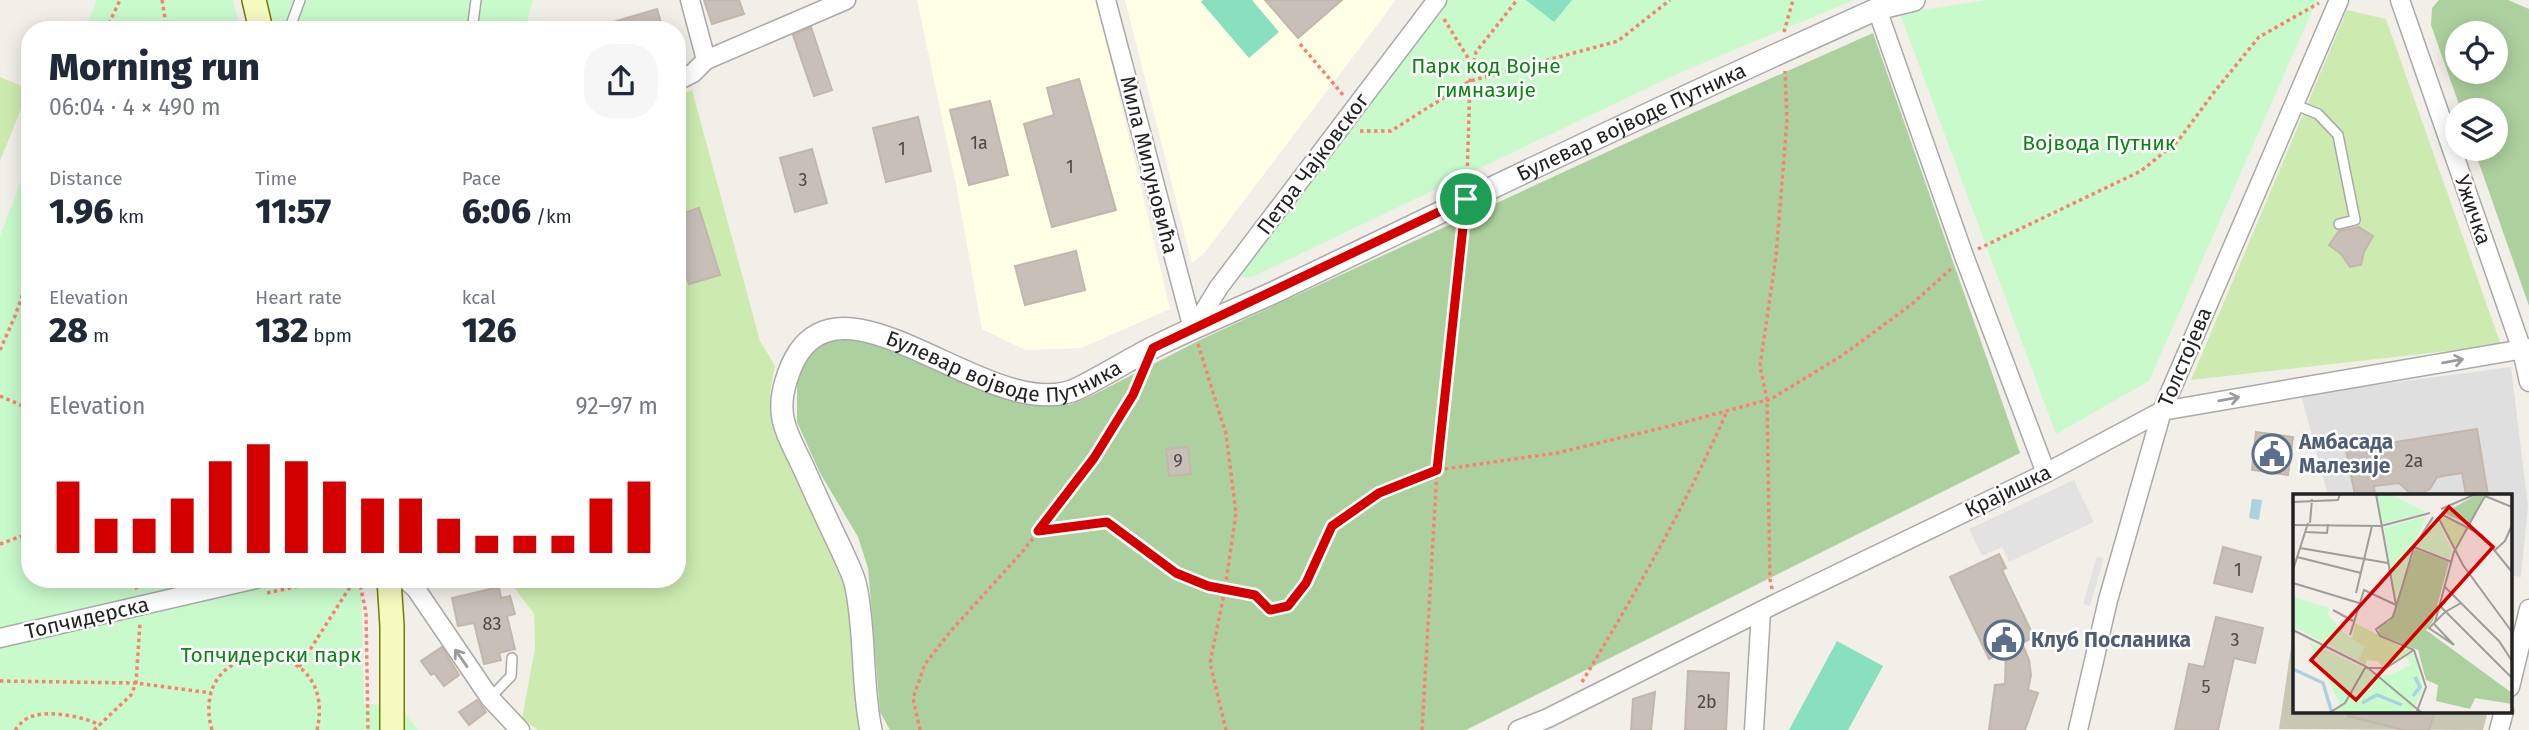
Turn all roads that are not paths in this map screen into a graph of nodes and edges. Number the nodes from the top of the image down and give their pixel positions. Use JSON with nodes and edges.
{"nodes":[{"id":1,"x":254,"y":0,"type":"edge"},
{"id":2,"x":300,"y":0,"type":"edge"},
{"id":3,"x":476,"y":0,"type":"edge"},
{"id":4,"x":690,"y":0,"type":"edge"},
{"id":5,"x":846,"y":0,"type":"edge"},
{"id":6,"x":1106,"y":0,"type":"edge"},
{"id":7,"x":1914,"y":0,"type":"edge"},
{"id":8,"x":2339,"y":0,"type":"edge"},
{"id":9,"x":2400,"y":0,"type":"edge"},
{"id":10,"x":1436,"y":2,"type":"edge"},
{"id":11,"x":1877,"y":9,"type":"junction"},
{"id":12,"x":259,"y":21,"type":"edge"},
{"id":13,"x":292,"y":21,"type":"edge"},
{"id":14,"x":473,"y":21,"type":"edge"},
{"id":15,"x":706,"y":60,"type":"junction"},
{"id":16,"x":686,"y":76,"type":"edge"},
{"id":17,"x":2293,"y":104,"type":"junction"},
{"id":18,"x":2339,"y":224,"type":"dead end"},
{"id":19,"x":1193,"y":329,"type":"junction"},
{"id":20,"x":2525,"y":349,"type":"edge"},
{"id":21,"x":2529,"y":382,"type":"edge"},
{"id":22,"x":2162,"y":411,"type":"junction"},
{"id":23,"x":2046,"y":473,"type":"junction"},
{"id":24,"x":217,"y":588,"type":"edge"},
{"id":25,"x":390,"y":588,"type":"edge"},
{"id":26,"x":415,"y":588,"type":"edge"},
{"id":27,"x":1768,"y":608,"type":"junction"},
{"id":28,"x":2529,"y":609,"type":"edge"},
{"id":29,"x":0,"y":638,"type":"edge"},
{"id":30,"x":512,"y":658,"type":"dead end"},
{"id":31,"x":2512,"y":679,"type":"edge"},
{"id":32,"x":490,"y":698,"type":"junction"},
{"id":33,"x":2504,"y":712,"type":"edge"},
{"id":34,"x":1547,"y":724,"type":"edge"},
{"id":35,"x":391,"y":730,"type":"edge"},
{"id":36,"x":520,"y":730,"type":"edge"},
{"id":37,"x":871,"y":730,"type":"edge"},
{"id":38,"x":1518,"y":730,"type":"edge"},
{"id":39,"x":1754,"y":730,"type":"edge"},
{"id":40,"x":2078,"y":730,"type":"edge"},
{"id":41,"x":2499,"y":730,"type":"edge"}],
"edges":[{"from":1,"to":12,"type":"main road"},
{"from":2,"to":13,"type":"lane"},
{"from":3,"to":14,"type":"lane"},
{"from":4,"to":15,"type":"street"},
{"from":5,"to":15,"type":"street"},
{"from":6,"to":19,"type":"street","name":"Мила Милуновића"},
{"from":7,"to":11,"type":"street","name":"Булевар војводе Путника"},
{"from":8,"to":17,"type":"street","name":"Толстојева"},
{"from":9,"to":20,"type":"street","name":"Ужичка"},
{"from":10,"to":19,"type":"street","name":"Петра Чајковског"},
{"from":11,"to":19,"type":"street","name":"Булевар војводе Путника"},
{"from":11,"to":23,"type":"street"},
{"from":15,"to":16,"type":"street"},
{"from":17,"to":18,"type":"lane"},
{"from":17,"to":22,"type":"street","name":"Толстојева"},
{"from":19,"to":37,"type":"street","name":"Булевар војводе Путника"},
{"from":20,"to":21,"type":"street","name":"Ужичка"},
{"from":22,"to":20,"type":"street","name":"Крајишка","one_way":true},
{"from":22,"to":23,"type":"street","name":"Крајишка"},
{"from":22,"to":40,"type":"street","name":"Толстојева"},
{"from":23,"to":27,"type":"street","name":"Крајишка"},
{"from":24,"to":29,"type":"street","name":"Топчидерска"},
{"from":25,"to":35,"type":"main road"},
{"from":32,"to":26,"type":"street","one_way":true},
{"from":27,"to":34,"type":"street","name":"Крајишка"},
{"from":27,"to":39,"type":"street"},
{"from":28,"to":31,"type":"street"},
{"from":30,"to":32,"type":"lane"},
{"from":32,"to":36,"type":"street"},
{"from":33,"to":41,"type":"street"},
{"from":34,"to":38,"type":"street","name":"Крајишка"}]}
